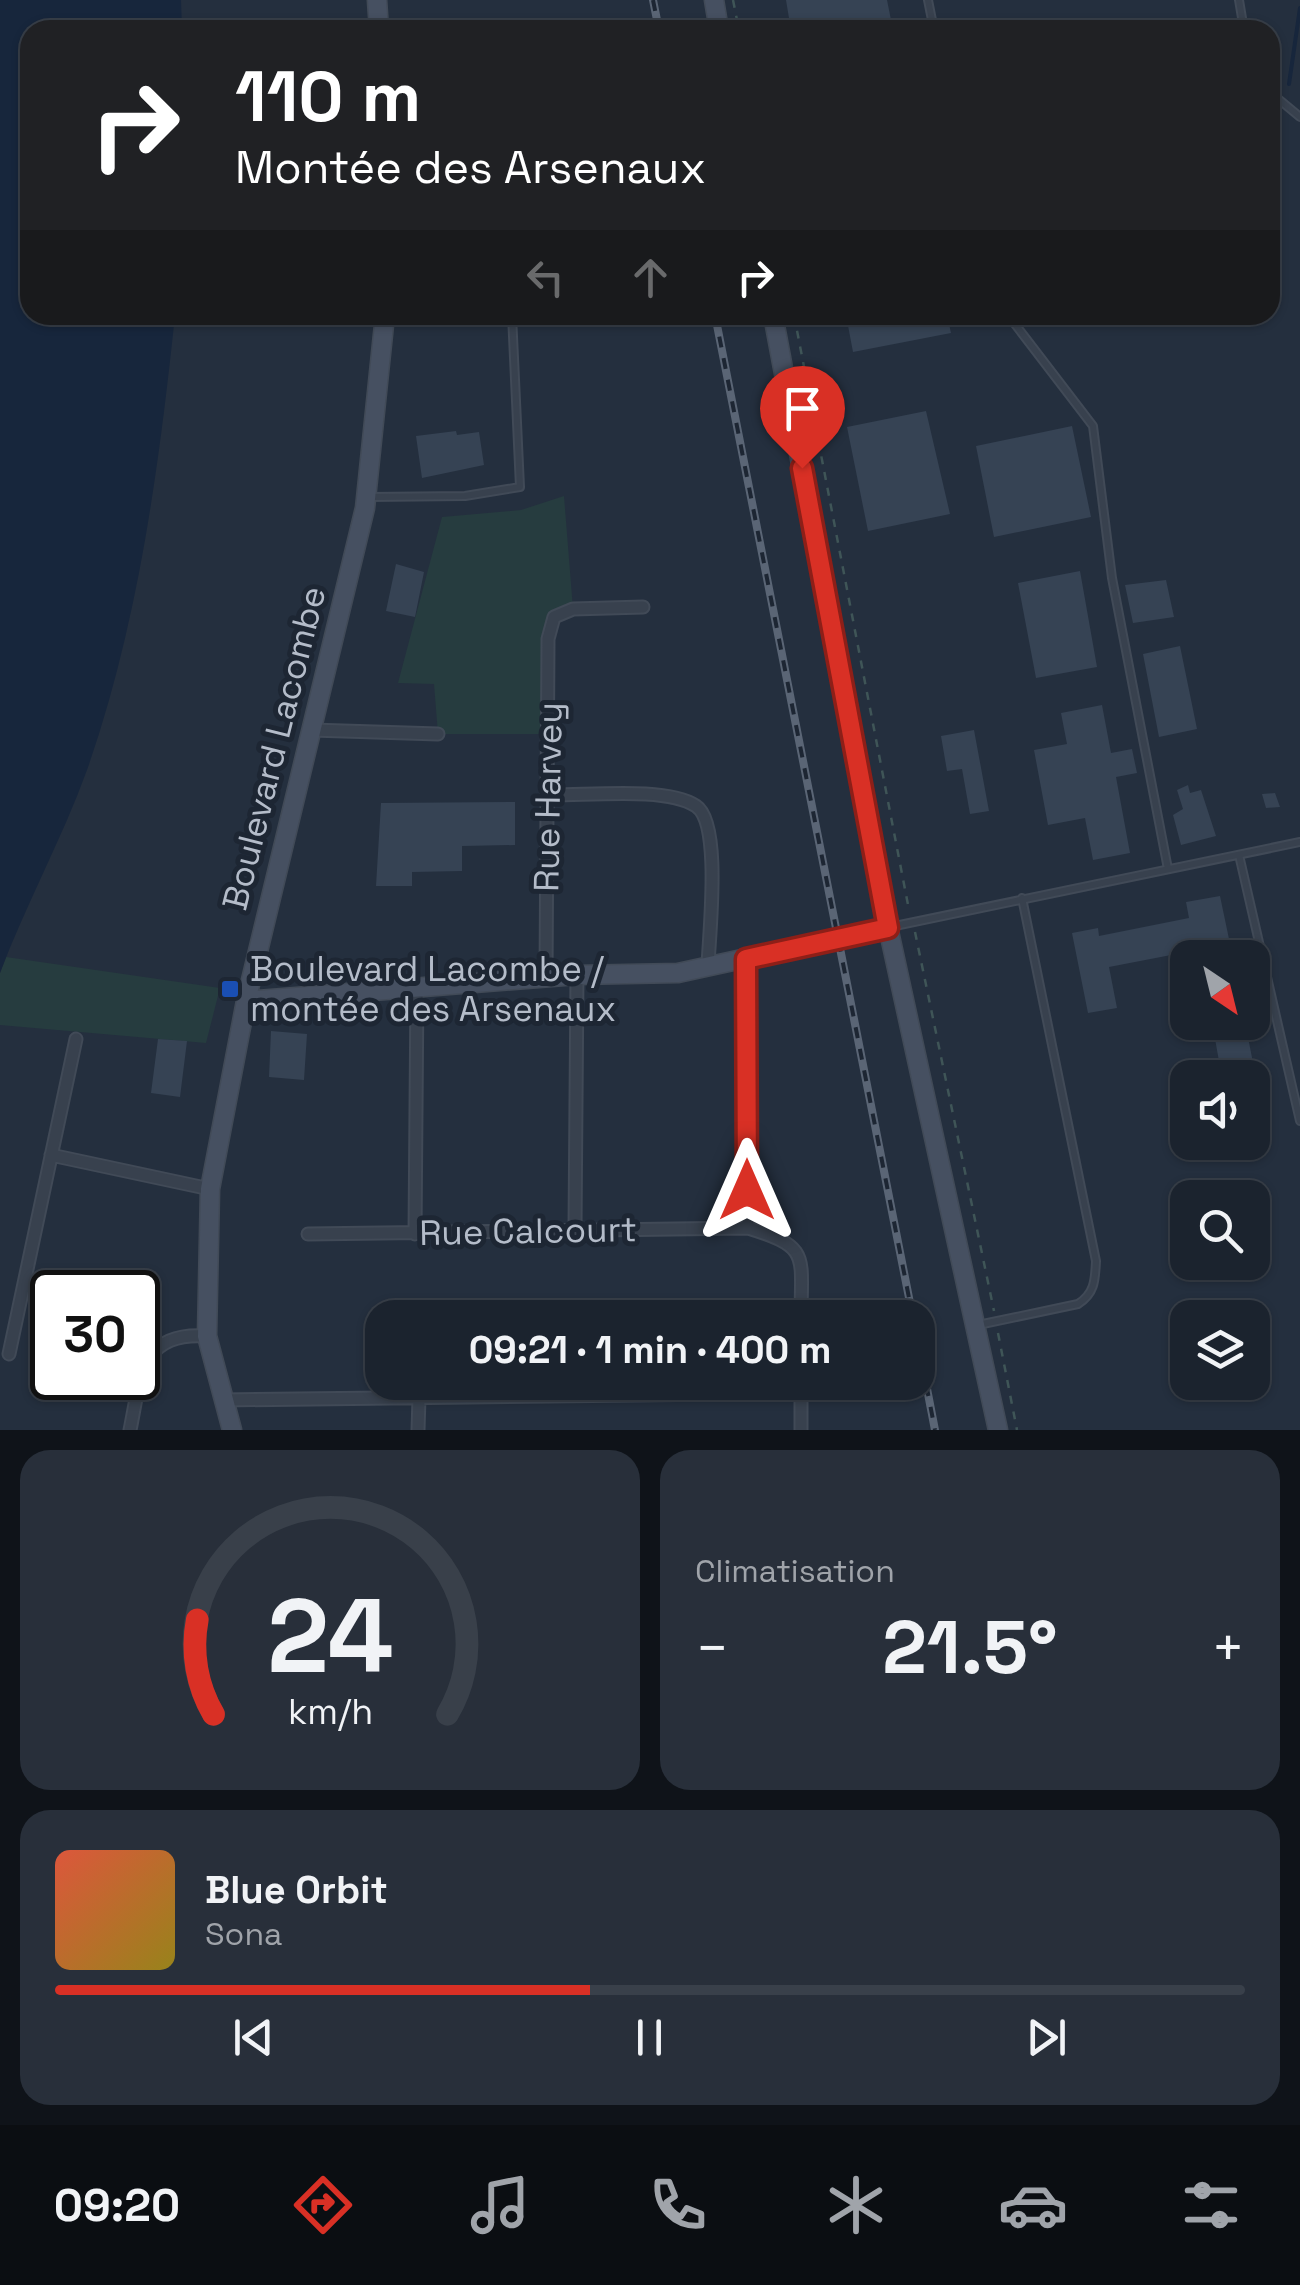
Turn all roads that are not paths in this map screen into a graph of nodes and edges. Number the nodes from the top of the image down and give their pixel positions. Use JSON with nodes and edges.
{"nodes":[{"id":1,"x":1280,"y":100,"type":"edge"},
{"id":2,"x":1300,"y":117,"type":"edge"},
{"id":3,"x":384,"y":325,"type":"edge"},
{"id":4,"x":512,"y":325,"type":"edge"},
{"id":5,"x":775,"y":325,"type":"edge"},
{"id":6,"x":1016,"y":325,"type":"edge"},
{"id":7,"x":366,"y":497,"type":"junction"},
{"id":8,"x":643,"y":607,"type":"dead end"},
{"id":9,"x":312,"y":730,"type":"junction"},
{"id":10,"x":438,"y":734,"type":"dead end"},
{"id":11,"x":548,"y":795,"type":"junction"},
{"id":12,"x":1300,"y":842,"type":"edge"},
{"id":13,"x":1239,"y":855,"type":"junction"},
{"id":14,"x":1168,"y":869,"type":"junction"},
{"id":15,"x":1022,"y":898,"type":"junction"},
{"id":16,"x":888,"y":928,"type":"junction"},
{"id":17,"x":746,"y":959,"type":"junction"},
{"id":18,"x":708,"y":966,"type":"junction"},
{"id":19,"x":577,"y":975,"type":"junction"},
{"id":20,"x":546,"y":978,"type":"junction"},
{"id":21,"x":417,"y":986,"type":"junction"},
{"id":22,"x":246,"y":1001,"type":"junction"},
{"id":23,"x":76,"y":1039,"type":"dead end"},
{"id":24,"x":1300,"y":1121,"type":"edge"},
{"id":25,"x":51,"y":1155,"type":"junction"},
{"id":26,"x":210,"y":1189,"type":"junction"},
{"id":27,"x":748,"y":1228,"type":"junction"},
{"id":28,"x":576,"y":1230,"type":"junction"},
{"id":29,"x":308,"y":1234,"type":"dead end"},
{"id":30,"x":414,"y":1234,"type":"junction"},
{"id":31,"x":800,"y":1300,"type":"edge"},
{"id":32,"x":987,"y":1323,"type":"junction"},
{"id":33,"x":207,"y":1336,"type":"junction"},
{"id":34,"x":9,"y":1354,"type":"dead end"},
{"id":35,"x":365,"y":1399,"type":"edge"},
{"id":36,"x":223,"y":1400,"type":"junction"},
{"id":37,"x":419,"y":1400,"type":"edge"},
{"id":38,"x":801,"y":1400,"type":"edge"},
{"id":39,"x":130,"y":1430,"type":"edge"},
{"id":40,"x":232,"y":1430,"type":"edge"},
{"id":41,"x":418,"y":1430,"type":"edge"},
{"id":42,"x":801,"y":1430,"type":"edge"},
{"id":43,"x":998,"y":1430,"type":"edge"}],
"edges":[{"from":1,"to":2,"type":"lane"},
{"from":3,"to":7,"type":"street","name":"Boulevard Lacombe"},
{"from":4,"to":7,"type":"lane"},
{"from":5,"to":16,"type":"street"},
{"from":6,"to":14,"type":"lane"},
{"from":7,"to":9,"type":"street","name":"Boulevard Lacombe"},
{"from":8,"to":11,"type":"street","name":"Rue Harvey"},
{"from":9,"to":10,"type":"street"},
{"from":9,"to":22,"type":"street","name":"Boulevard Lacombe"},
{"from":11,"to":18,"type":"street"},
{"from":11,"to":20,"type":"street","name":"Rue Harvey"},
{"from":12,"to":13,"type":"lane"},
{"from":13,"to":14,"type":"lane"},
{"from":13,"to":24,"type":"lane"},
{"from":14,"to":15,"type":"lane"},
{"from":15,"to":16,"type":"lane"},
{"from":15,"to":32,"type":"lane"},
{"from":16,"to":17,"type":"street"},
{"from":16,"to":32,"type":"street"},
{"from":17,"to":18,"type":"street"},
{"from":17,"to":27,"type":"street"},
{"from":18,"to":19,"type":"street"},
{"from":19,"to":20,"type":"street"},
{"from":19,"to":28,"type":"street"},
{"from":20,"to":21,"type":"street"},
{"from":21,"to":22,"type":"street"},
{"from":21,"to":30,"type":"street"},
{"from":22,"to":26,"type":"street","name":"Boulevard Lacombe"},
{"from":23,"to":25,"type":"street"},
{"from":25,"to":26,"type":"street"},
{"from":25,"to":34,"type":"street"},
{"from":26,"to":33,"type":"street","name":"Boulevard Lacombe"},
{"from":27,"to":28,"type":"street","name":"Rue Calcourt"},
{"from":27,"to":31,"type":"street"},
{"from":28,"to":30,"type":"street","name":"Rue Calcourt"},
{"from":29,"to":30,"type":"street","name":"Rue Calcourt"},
{"from":32,"to":43,"type":"street"},
{"from":33,"to":36,"type":"street","name":"Boulevard Lacombe"},
{"from":33,"to":39,"type":"street"},
{"from":35,"to":36,"type":"street"},
{"from":36,"to":40,"type":"street","name":"Boulevard Lacombe"},
{"from":37,"to":41,"type":"street"},
{"from":38,"to":42,"type":"street"}]}
